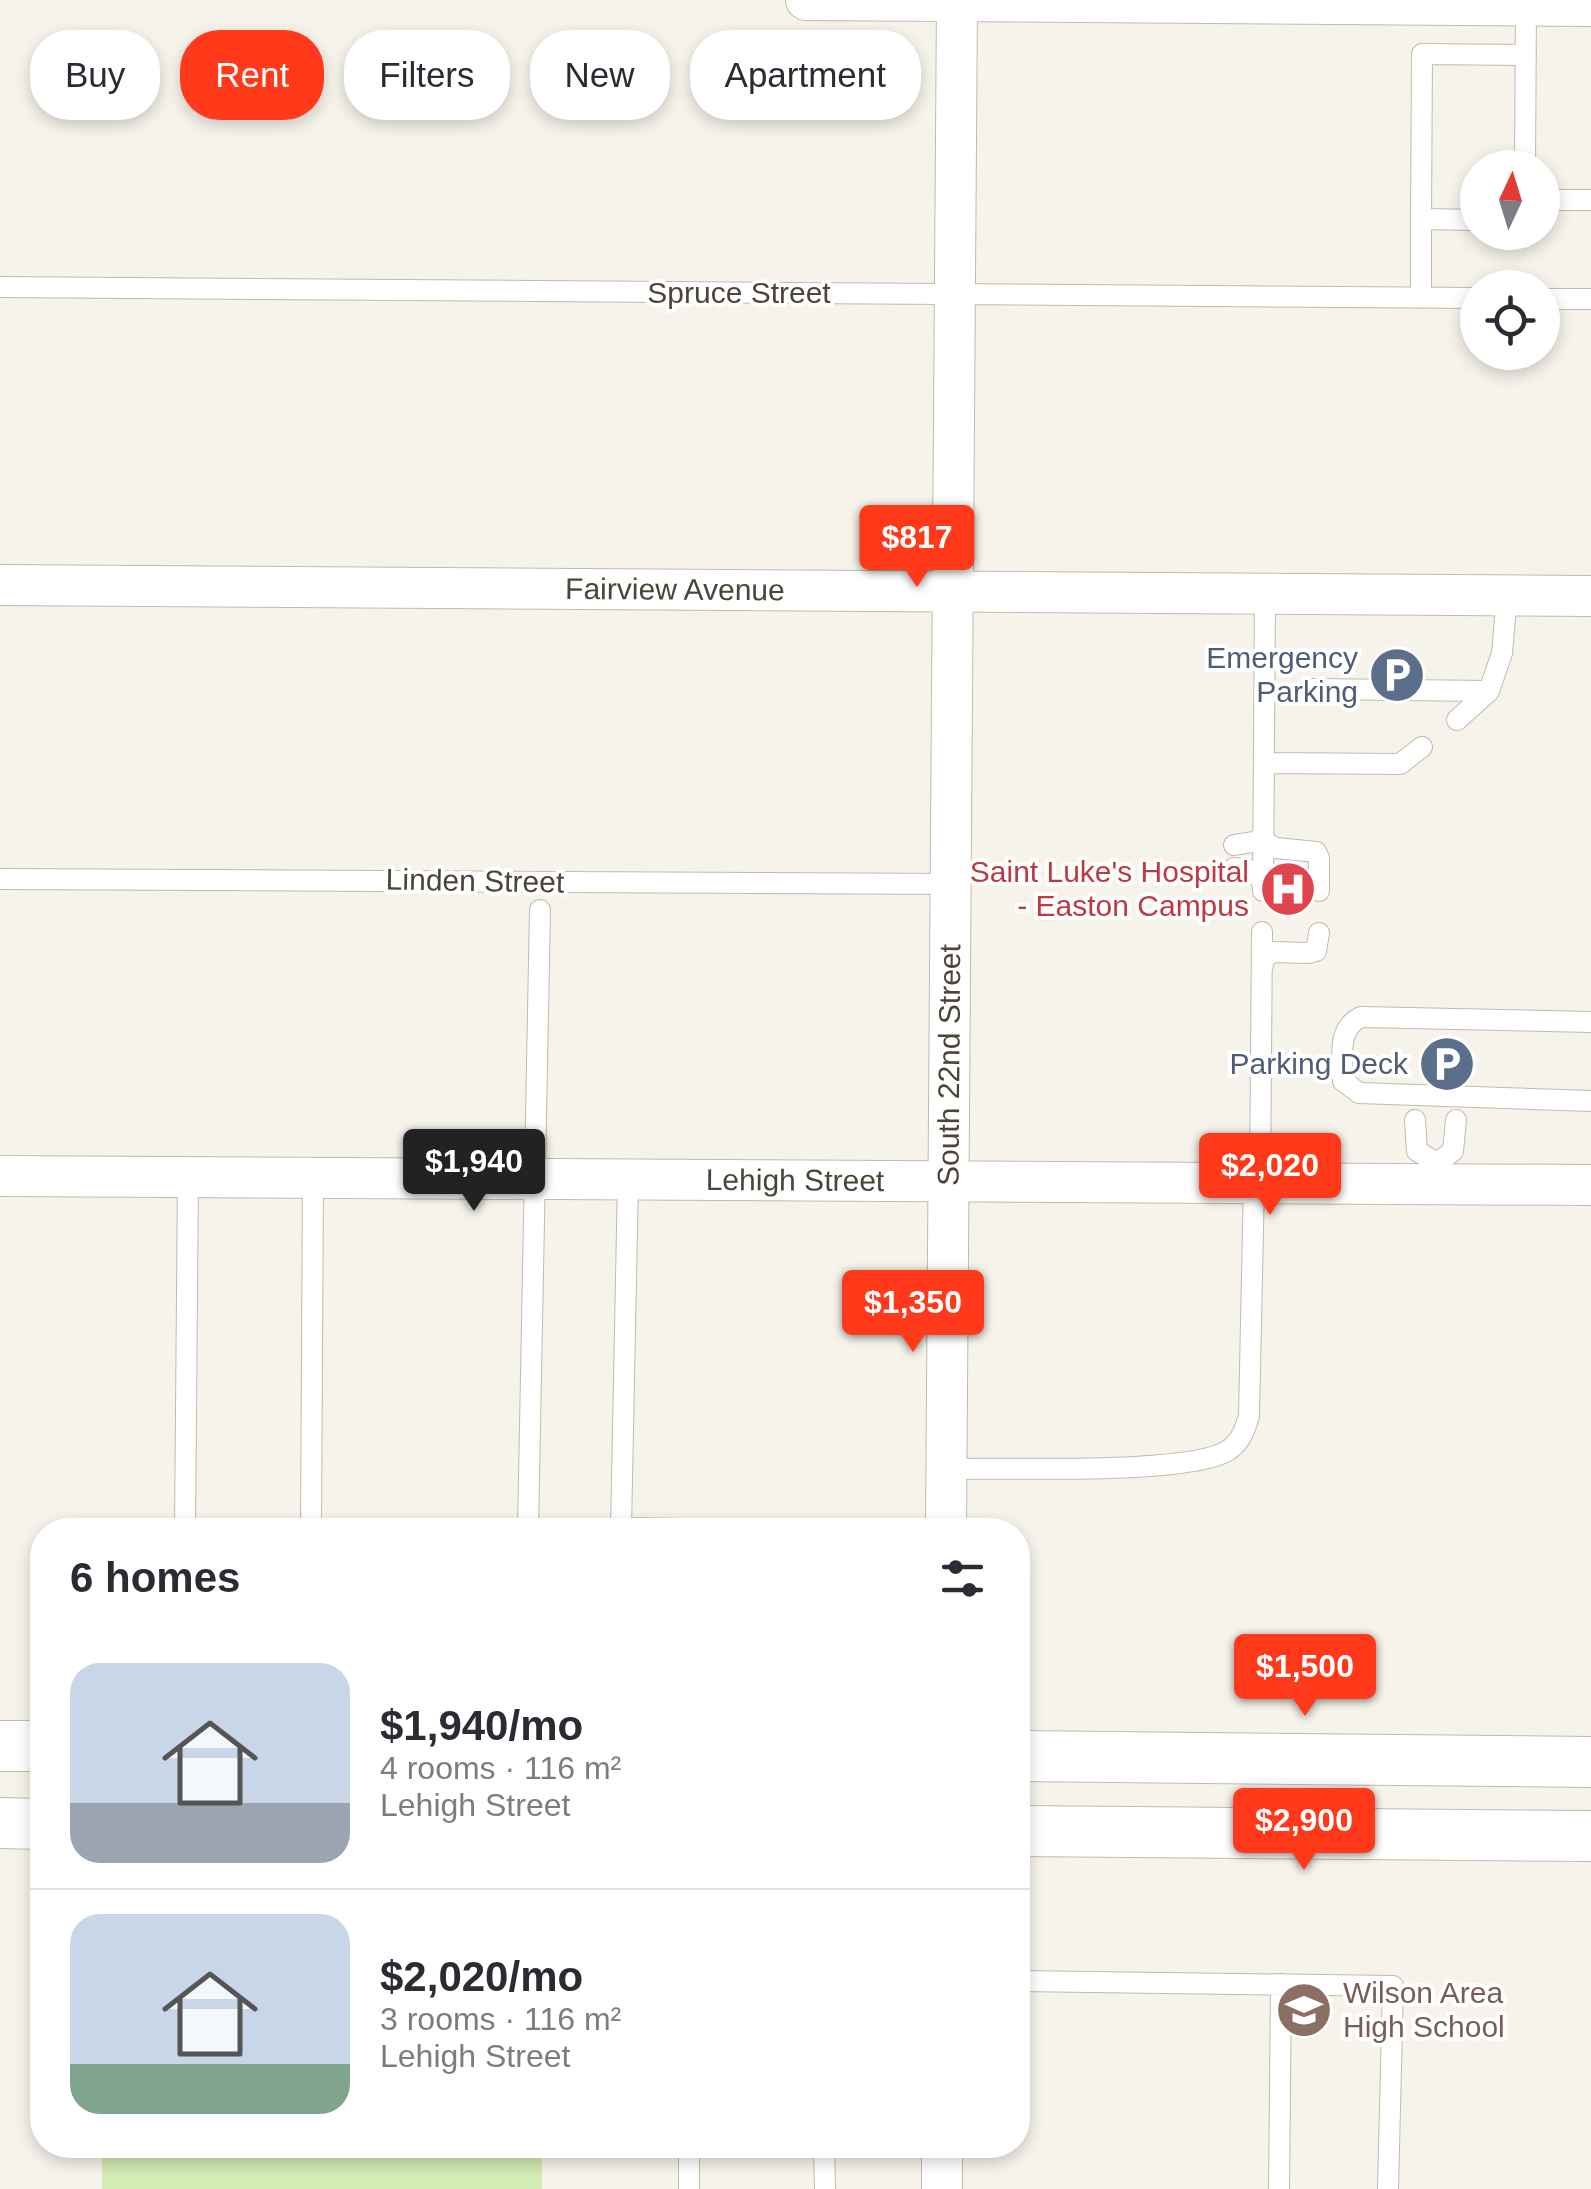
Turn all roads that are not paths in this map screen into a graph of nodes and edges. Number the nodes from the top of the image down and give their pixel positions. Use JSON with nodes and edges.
{"nodes":[{"id":1,"x":806,"y":0,"type":"edge"},
{"id":2,"x":956,"y":0,"type":"edge"},
{"id":3,"x":1318,"y":2,"type":"edge"},
{"id":4,"x":1526,"y":5,"type":"junction"},
{"id":5,"x":1591,"y":6,"type":"edge"},
{"id":6,"x":1526,"y":55,"type":"junction"},
{"id":7,"x":1525,"y":150,"type":"edge"},
{"id":8,"x":1560,"y":200,"type":"edge"},
{"id":9,"x":1591,"y":200,"type":"edge"},
{"id":10,"x":1421,"y":220,"type":"junction"},
{"id":11,"x":1460,"y":220,"type":"edge"},
{"id":12,"x":0,"y":287,"type":"edge"},
{"id":13,"x":955,"y":294,"type":"junction"},
{"id":14,"x":1421,"y":298,"type":"junction"},
{"id":15,"x":1460,"y":298,"type":"edge"},
{"id":16,"x":1560,"y":298,"type":"edge"},
{"id":17,"x":1591,"y":299,"type":"edge"},
{"id":18,"x":0,"y":585,"type":"edge"},
{"id":19,"x":952,"y":591,"type":"junction"},
{"id":20,"x":1265,"y":594,"type":"junction"},
{"id":21,"x":1508,"y":595,"type":"junction"},
{"id":22,"x":1591,"y":596,"type":"edge"},
{"id":23,"x":1313,"y":689,"type":"dead end"},
{"id":24,"x":1489,"y":691,"type":"junction"},
{"id":25,"x":1457,"y":720,"type":"dead end"},
{"id":26,"x":1422,"y":747,"type":"dead end"},
{"id":27,"x":1264,"y":762,"type":"junction"},
{"id":28,"x":1263,"y":832,"type":"junction"},
{"id":29,"x":1234,"y":844,"type":"dead end"},
{"id":30,"x":1234,"y":868,"type":"dead end"},
{"id":31,"x":0,"y":880,"type":"edge"},
{"id":32,"x":950,"y":884,"type":"junction"},
{"id":33,"x":1319,"y":891,"type":"dead end"},
{"id":34,"x":540,"y":910,"type":"dead end"},
{"id":35,"x":1262,"y":932,"type":"dead end"},
{"id":36,"x":1318,"y":933,"type":"dead end"},
{"id":37,"x":1262,"y":970,"type":"junction"},
{"id":38,"x":1591,"y":1022,"type":"edge"},
{"id":39,"x":1591,"y":1100,"type":"edge"},
{"id":40,"x":1416,"y":1120,"type":"dead end"},
{"id":41,"x":1456,"y":1120,"type":"dead end"},
{"id":42,"x":1436,"y":1173,"type":"junction"},
{"id":43,"x":0,"y":1176,"type":"edge"},
{"id":44,"x":188,"y":1177,"type":"junction"},
{"id":45,"x":313,"y":1178,"type":"junction"},
{"id":46,"x":628,"y":1179,"type":"junction"},
{"id":47,"x":536,"y":1180,"type":"junction"},
{"id":48,"x":949,"y":1181,"type":"junction"},
{"id":49,"x":1257,"y":1183,"type":"junction"},
{"id":50,"x":1591,"y":1185,"type":"edge"},
{"id":51,"x":947,"y":1468,"type":"junction"},
{"id":52,"x":185,"y":1518,"type":"edge"},
{"id":53,"x":311,"y":1518,"type":"edge"},
{"id":54,"x":528,"y":1518,"type":"edge"},
{"id":55,"x":622,"y":1518,"type":"edge"},
{"id":56,"x":946,"y":1518,"type":"edge"},
{"id":57,"x":0,"y":1746,"type":"edge"},
{"id":58,"x":30,"y":1746,"type":"edge"},
{"id":59,"x":1030,"y":1756,"type":"edge"},
{"id":60,"x":1591,"y":1762,"type":"edge"},
{"id":61,"x":0,"y":1823,"type":"edge"},
{"id":62,"x":30,"y":1824,"type":"edge"},
{"id":63,"x":1030,"y":1831,"type":"edge"},
{"id":64,"x":1591,"y":1836,"type":"edge"},
{"id":65,"x":1030,"y":1981,"type":"edge"},
{"id":66,"x":1281,"y":1984,"type":"junction"},
{"id":67,"x":690,"y":2158,"type":"edge"},
{"id":68,"x":824,"y":2158,"type":"edge"},
{"id":69,"x":942,"y":2158,"type":"edge"},
{"id":70,"x":689,"y":2189,"type":"edge"},
{"id":71,"x":825,"y":2189,"type":"edge"},
{"id":72,"x":942,"y":2189,"type":"edge"},
{"id":73,"x":1280,"y":2189,"type":"edge"},
{"id":74,"x":1388,"y":2189,"type":"edge"}],
"edges":[{"from":1,"to":2,"type":"street"},
{"from":2,"to":3,"type":"street"},
{"from":2,"to":13,"type":"street","name":"South 22nd Street"},
{"from":3,"to":4,"type":"street"},
{"from":4,"to":5,"type":"street"},
{"from":4,"to":6,"type":"lane"},
{"from":6,"to":7,"type":"lane"},
{"from":6,"to":10,"type":"lane"},
{"from":8,"to":9,"type":"lane"},
{"from":10,"to":11,"type":"lane"},
{"from":10,"to":14,"type":"lane"},
{"from":12,"to":13,"type":"lane","name":"Spruce Street"},
{"from":13,"to":14,"type":"lane","name":"Spruce Street"},
{"from":13,"to":19,"type":"street","name":"South 22nd Street"},
{"from":14,"to":15,"type":"lane","name":"Spruce Street"},
{"from":16,"to":17,"type":"lane"},
{"from":18,"to":19,"type":"street","name":"Fairview Avenue"},
{"from":19,"to":20,"type":"street","name":"Fairview Avenue"},
{"from":19,"to":32,"type":"street","name":"South 22nd Street"},
{"from":20,"to":21,"type":"street","name":"Fairview Avenue"},
{"from":20,"to":27,"type":"lane"},
{"from":21,"to":22,"type":"street","name":"Fairview Avenue"},
{"from":21,"to":24,"type":"lane"},
{"from":23,"to":24,"type":"lane"},
{"from":24,"to":25,"type":"lane"},
{"from":26,"to":27,"type":"lane"},
{"from":27,"to":28,"type":"lane"},
{"from":28,"to":29,"type":"lane"},
{"from":28,"to":30,"type":"lane"},
{"from":28,"to":33,"type":"lane"},
{"from":31,"to":32,"type":"lane","name":"Linden Street"},
{"from":32,"to":48,"type":"street","name":"South 22nd Street"},
{"from":34,"to":47,"type":"lane"},
{"from":35,"to":37,"type":"lane"},
{"from":36,"to":37,"type":"lane"},
{"from":37,"to":49,"type":"lane"},
{"from":38,"to":39,"type":"lane"},
{"from":40,"to":42,"type":"lane"},
{"from":41,"to":42,"type":"lane"},
{"from":42,"to":49,"type":"street","name":"Lehigh Street"},
{"from":42,"to":50,"type":"street","name":"Lehigh Street"},
{"from":43,"to":44,"type":"street","name":"Lehigh Street"},
{"from":44,"to":45,"type":"street","name":"Lehigh Street"},
{"from":44,"to":52,"type":"lane"},
{"from":45,"to":47,"type":"street","name":"Lehigh Street"},
{"from":45,"to":53,"type":"lane"},
{"from":46,"to":47,"type":"street","name":"Lehigh Street"},
{"from":46,"to":48,"type":"street","name":"Lehigh Street"},
{"from":46,"to":55,"type":"lane"},
{"from":47,"to":54,"type":"lane"},
{"from":48,"to":49,"type":"street","name":"Lehigh Street"},
{"from":48,"to":51,"type":"street","name":"South 22nd Street"},
{"from":49,"to":51,"type":"lane"},
{"from":51,"to":56,"type":"street","name":"South 22nd Street"},
{"from":57,"to":58,"type":"street"},
{"from":59,"to":60,"type":"street"},
{"from":61,"to":62,"type":"street"},
{"from":63,"to":64,"type":"street"},
{"from":65,"to":66,"type":"lane"},
{"from":66,"to":73,"type":"lane"},
{"from":66,"to":74,"type":"lane"},
{"from":67,"to":70,"type":"lane"},
{"from":68,"to":71,"type":"lane"},
{"from":69,"to":72,"type":"street"}]}
